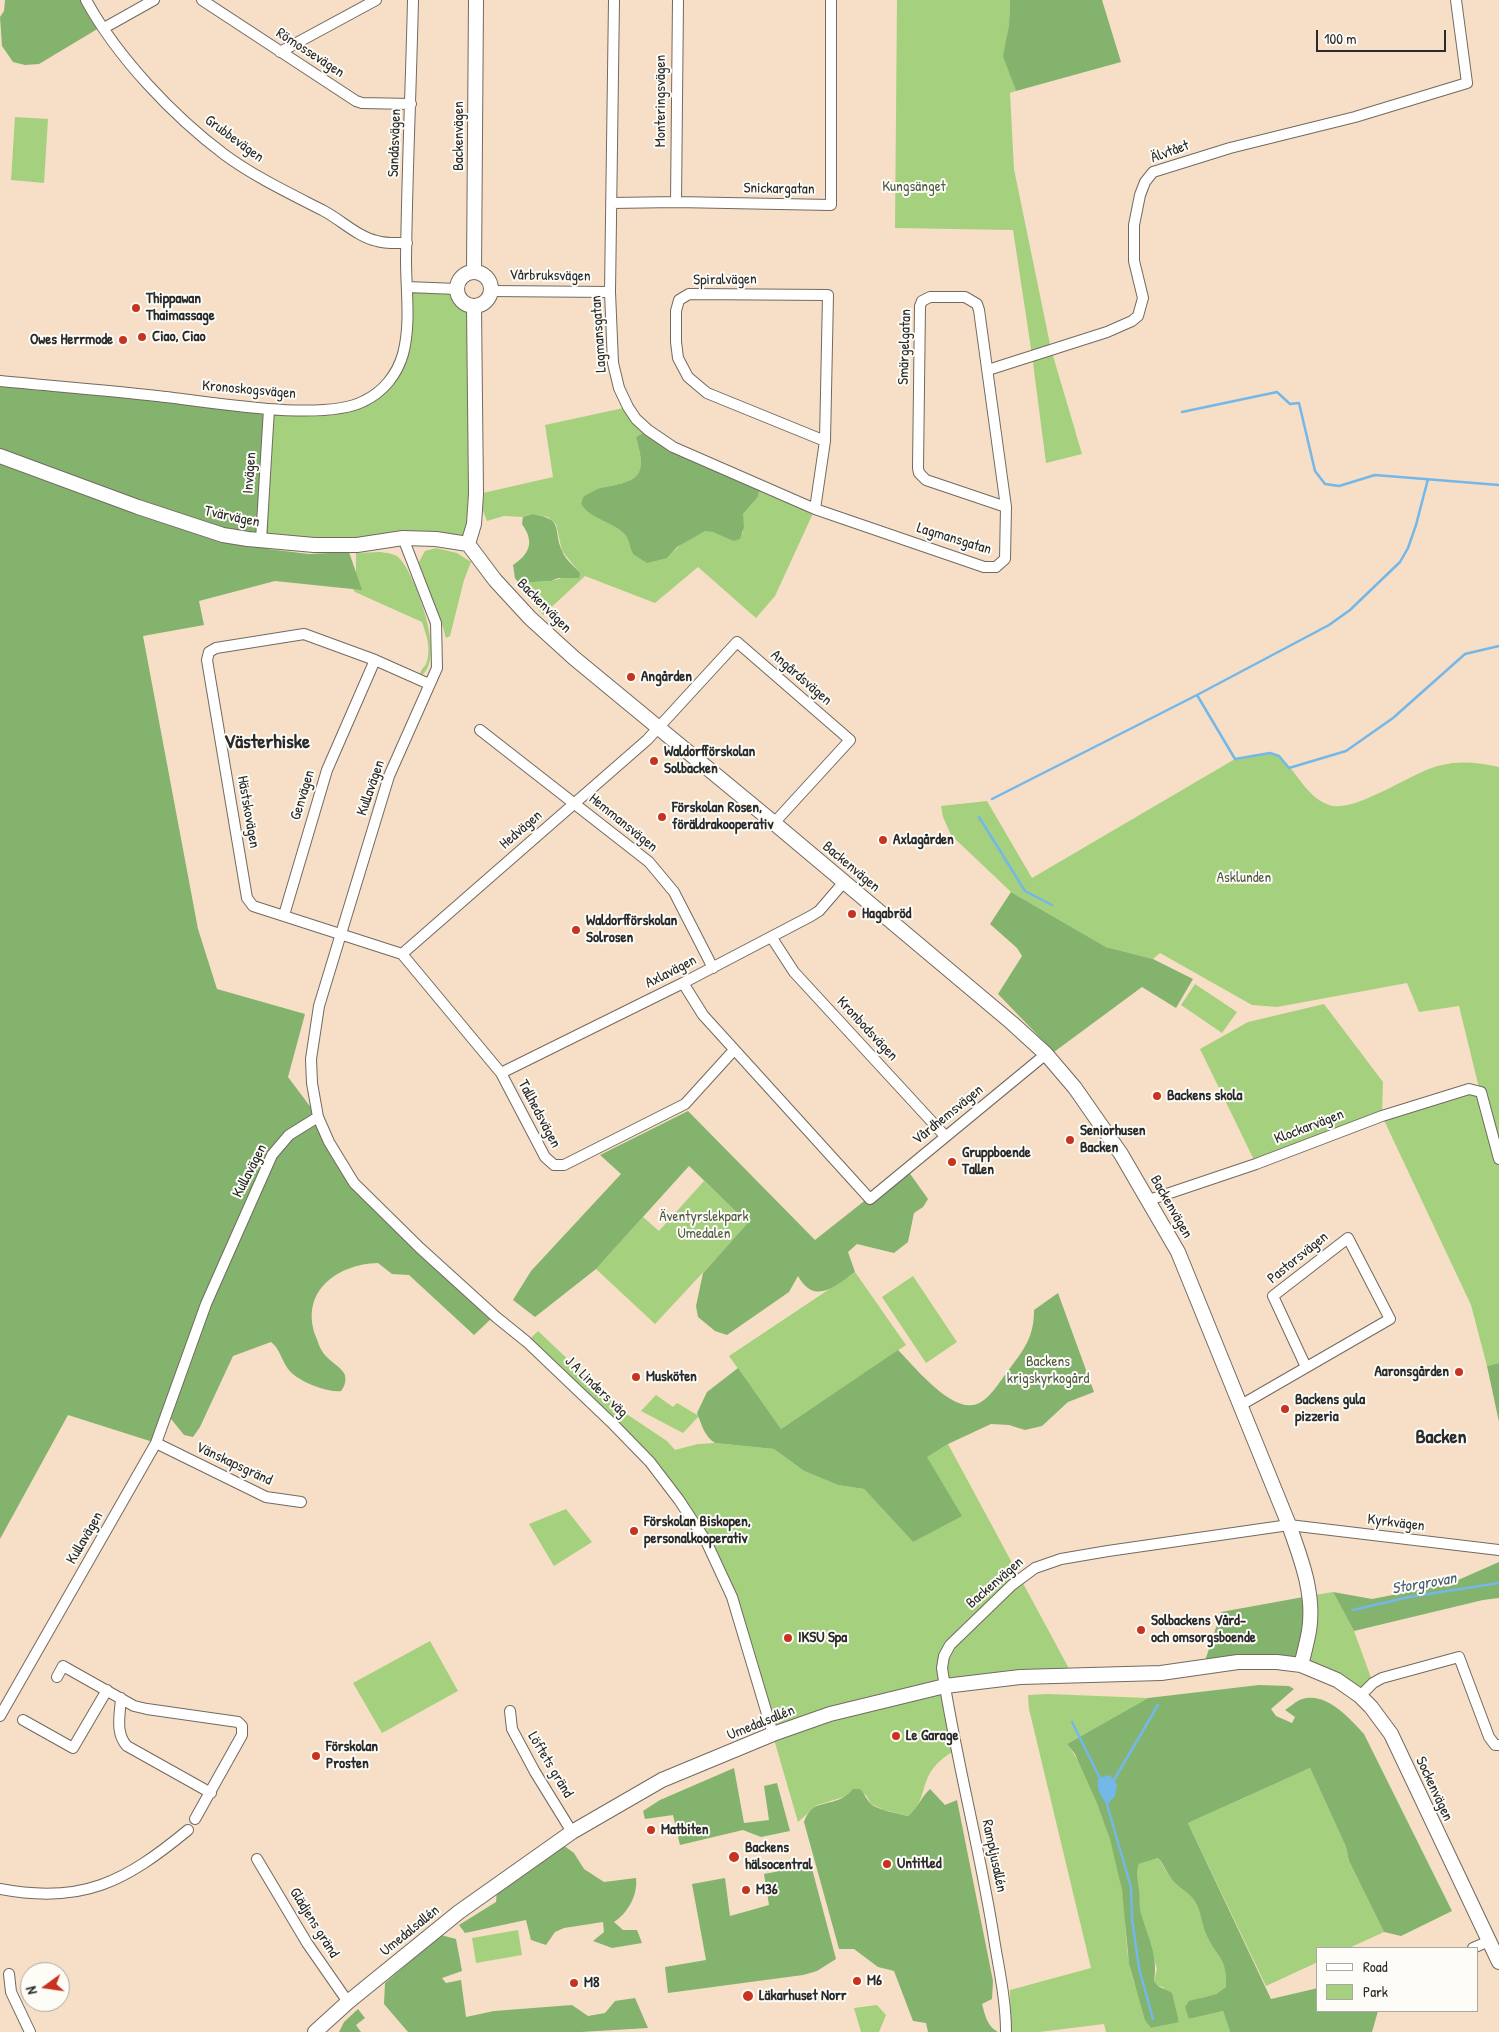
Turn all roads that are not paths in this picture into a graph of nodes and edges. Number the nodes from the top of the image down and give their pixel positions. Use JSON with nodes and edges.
{"nodes":[{"id":1,"x":86,"y":0,"type":"edge"},
{"id":2,"x":154,"y":0,"type":"edge"},
{"id":3,"x":202,"y":0,"type":"edge"},
{"id":4,"x":376,"y":0,"type":"edge"},
{"id":5,"x":412,"y":0,"type":"edge"},
{"id":6,"x":476,"y":0,"type":"edge"},
{"id":7,"x":614,"y":0,"type":"edge"},
{"id":8,"x":678,"y":0,"type":"edge"},
{"id":9,"x":831,"y":0,"type":"edge"},
{"id":10,"x":1456,"y":0,"type":"edge"},
{"id":11,"x":104,"y":28,"type":"junction"},
{"id":12,"x":280,"y":52,"type":"junction"},
{"id":13,"x":411,"y":104,"type":"junction"},
{"id":14,"x":676,"y":202,"type":"junction"},
{"id":15,"x":611,"y":203,"type":"junction"},
{"id":16,"x":407,"y":243,"type":"junction"},
{"id":17,"x":474,"y":272,"type":"junction"},
{"id":18,"x":407,"y":287,"type":"junction"},
{"id":19,"x":457,"y":290,"type":"junction"},
{"id":20,"x":490,"y":291,"type":"junction"},
{"id":21,"x":610,"y":292,"type":"junction"},
{"id":22,"x":474,"y":306,"type":"junction"},
{"id":23,"x":988,"y":370,"type":"junction"},
{"id":24,"x":0,"y":381,"type":"edge"},
{"id":25,"x":269,"y":408,"type":"junction"},
{"id":26,"x":825,"y":441,"type":"junction"},
{"id":27,"x":0,"y":456,"type":"edge"},
{"id":28,"x":1006,"y":507,"type":"junction"},
{"id":29,"x":815,"y":509,"type":"junction"},
{"id":30,"x":404,"y":538,"type":"junction"},
{"id":31,"x":261,"y":540,"type":"junction"},
{"id":32,"x":468,"y":544,"type":"junction"},
{"id":33,"x":996,"y":567,"type":"joint"},
{"id":34,"x":375,"y":660,"type":"junction"},
{"id":35,"x":429,"y":684,"type":"junction"},
{"id":36,"x":659,"y":728,"type":"junction"},
{"id":37,"x":480,"y":730,"type":"dead end"},
{"id":38,"x":574,"y":802,"type":"junction"},
{"id":39,"x":774,"y":823,"type":"junction"},
{"id":40,"x":844,"y":882,"type":"junction"},
{"id":41,"x":284,"y":915,"type":"junction"},
{"id":42,"x":342,"y":934,"type":"junction"},
{"id":43,"x":772,"y":938,"type":"junction"},
{"id":44,"x":402,"y":954,"type":"junction"},
{"id":45,"x":713,"y":968,"type":"junction"},
{"id":46,"x":684,"y":983,"type":"junction"},
{"id":47,"x":734,"y":1050,"type":"junction"},
{"id":48,"x":1046,"y":1054,"type":"junction"},
{"id":49,"x":501,"y":1073,"type":"junction"},
{"id":50,"x":318,"y":1117,"type":"junction"},
{"id":51,"x":945,"y":1136,"type":"junction"},
{"id":52,"x":1499,"y":1159,"type":"edge"},
{"id":53,"x":1149,"y":1200,"type":"junction"},
{"id":54,"x":1306,"y":1367,"type":"junction"},
{"id":55,"x":1241,"y":1405,"type":"junction"},
{"id":56,"x":156,"y":1443,"type":"junction"},
{"id":57,"x":301,"y":1502,"type":"dead end"},
{"id":58,"x":1289,"y":1525,"type":"junction"},
{"id":59,"x":1499,"y":1550,"type":"edge"},
{"id":60,"x":1301,"y":1665,"type":"junction"},
{"id":61,"x":57,"y":1677,"type":"dead end"},
{"id":62,"x":945,"y":1686,"type":"junction"},
{"id":63,"x":107,"y":1690,"type":"junction"},
{"id":64,"x":1360,"y":1696,"type":"junction"},
{"id":65,"x":121,"y":1698,"type":"junction"},
{"id":66,"x":510,"y":1711,"type":"dead end"},
{"id":67,"x":0,"y":1716,"type":"edge"},
{"id":68,"x":23,"y":1720,"type":"dead end"},
{"id":69,"x":773,"y":1734,"type":"junction"},
{"id":70,"x":1499,"y":1745,"type":"edge"},
{"id":71,"x":211,"y":1793,"type":"junction"},
{"id":72,"x":195,"y":1820,"type":"dead end"},
{"id":73,"x":188,"y":1830,"type":"dead end"},
{"id":74,"x":572,"y":1832,"type":"junction"},
{"id":75,"x":257,"y":1859,"type":"dead end"},
{"id":76,"x":0,"y":1889,"type":"edge"},
{"id":77,"x":1489,"y":1942,"type":"junction"},
{"id":78,"x":1476,"y":1947,"type":"edge"},
{"id":79,"x":1499,"y":1962,"type":"edge"},
{"id":80,"x":9,"y":1974,"type":"dead end"},
{"id":81,"x":348,"y":2002,"type":"junction"},
{"id":82,"x":30,"y":2032,"type":"edge"},
{"id":83,"x":315,"y":2032,"type":"edge"},
{"id":84,"x":1006,"y":2032,"type":"edge"}],
"edges":[{"from":1,"to":11,"type":"street","name":"Grubbevägen"},
{"from":2,"to":11,"type":"street"},
{"from":3,"to":12,"type":"street","name":"Römossevägen"},
{"from":4,"to":12,"type":"street"},
{"from":5,"to":13,"type":"street","name":"Sandåsvägen"},
{"from":6,"to":17,"type":"street","name":"Backenvägen"},
{"from":7,"to":15,"type":"street","name":"Lagmansgatan"},
{"from":8,"to":14,"type":"street","name":"Monteringsvägen"},
{"from":9,"to":14,"type":"street","name":"Snickargatan"},
{"from":10,"to":23,"type":"street","name":"Älvtået"},
{"from":11,"to":16,"type":"street","name":"Grubbevägen"},
{"from":12,"to":13,"type":"street","name":"Römossevägen"},
{"from":13,"to":16,"type":"street","name":"Sandåsvägen"},
{"from":14,"to":15,"type":"street","name":"Snickargatan"},
{"from":15,"to":21,"type":"street","name":"Lagmansgatan"},
{"from":16,"to":18,"type":"street","name":"Sandåsvägen"},
{"from":17,"to":19,"type":"street"},
{"from":17,"to":20,"type":"street"},
{"from":18,"to":19,"type":"street"},
{"from":18,"to":25,"type":"street","name":"Kronoskogsvägen"},
{"from":19,"to":22,"type":"street"},
{"from":20,"to":21,"type":"street","name":"Vårbruksvägen"},
{"from":20,"to":22,"type":"street"},
{"from":21,"to":29,"type":"street","name":"Lagmansgatan"},
{"from":22,"to":32,"type":"street"},
{"from":23,"to":28,"type":"street","name":"Smärgelgatan"},
{"from":23,"to":28,"type":"street","name":"Smärgelgatan"},
{"from":24,"to":25,"type":"street","name":"Kronoskogsvägen"},
{"from":25,"to":31,"type":"street","name":"Invägen"},
{"from":26,"to":26,"type":"street","name":"Spiralvägen"},
{"from":26,"to":29,"type":"street","name":"Spiralvägen"},
{"from":27,"to":31,"type":"street","name":"Tvärvägen"},
{"from":28,"to":33,"type":"street","name":"Smärgelgatan"},
{"from":29,"to":33,"type":"street","name":"Lagmansgatan"},
{"from":30,"to":31,"type":"street","name":"Tvärvägen"},
{"from":30,"to":32,"type":"street","name":"Tvärvägen"},
{"from":30,"to":35,"type":"street","name":"Kullavägen"},
{"from":32,"to":36,"type":"street","name":"Backenvägen"},
{"from":34,"to":35,"type":"street","name":"Hästskovägen"},
{"from":34,"to":41,"type":"street","name":"Genvägen"},
{"from":34,"to":41,"type":"street","name":"Hästskovägen"},
{"from":35,"to":42,"type":"street","name":"Kullavägen"},
{"from":36,"to":38,"type":"street","name":"Hedvägen"},
{"from":36,"to":39,"type":"street","name":"Backenvägen"},
{"from":36,"to":39,"type":"street","name":"Angårdsvägen"},
{"from":37,"to":38,"type":"street","name":"Hemmansvägen"},
{"from":38,"to":44,"type":"street","name":"Hedvägen"},
{"from":38,"to":45,"type":"street","name":"Hemmansvägen"},
{"from":39,"to":40,"type":"street","name":"Backenvägen"},
{"from":40,"to":43,"type":"street","name":"Axlavägen"},
{"from":40,"to":48,"type":"street","name":"Backenvägen"},
{"from":41,"to":42,"type":"street","name":"Hästskovägen"},
{"from":42,"to":44,"type":"street"},
{"from":42,"to":50,"type":"street","name":"Kullavägen"},
{"from":43,"to":45,"type":"street","name":"Axlavägen"},
{"from":43,"to":51,"type":"street","name":"Kronbodsvägen"},
{"from":44,"to":49,"type":"street","name":"Tallhedsvägen"},
{"from":45,"to":46,"type":"street","name":"Axlavägen"},
{"from":46,"to":47,"type":"street"},
{"from":46,"to":49,"type":"street","name":"Axlavägen"},
{"from":47,"to":49,"type":"street","name":"Tallhedsvägen"},
{"from":47,"to":51,"type":"street","name":"Vårdhemsvägen"},
{"from":48,"to":51,"type":"street","name":"Vårdhemsvägen"},
{"from":48,"to":53,"type":"street","name":"Backenvägen"},
{"from":50,"to":56,"type":"street","name":"Kullavägen"},
{"from":50,"to":69,"type":"street","name":"J A Linders väg"},
{"from":52,"to":53,"type":"street","name":"Klockarvägen"},
{"from":53,"to":55,"type":"street","name":"Backenvägen"},
{"from":54,"to":54,"type":"street","name":"Pastorsvägen"},
{"from":54,"to":55,"type":"street","name":"Pastorsvägen"},
{"from":55,"to":58,"type":"street","name":"Backenvägen"},
{"from":56,"to":57,"type":"street","name":"Vänskapsgränd"},
{"from":56,"to":67,"type":"street","name":"Kullavägen"},
{"from":58,"to":59,"type":"street","name":"Kyrkvägen"},
{"from":58,"to":60,"type":"street","name":"Backenvägen"},
{"from":58,"to":62,"type":"street","name":"Backenvägen"},
{"from":60,"to":62,"type":"street","name":"Umedalsallén"},
{"from":60,"to":64,"type":"street","name":"Sockenvägen"},
{"from":61,"to":63,"type":"street"},
{"from":62,"to":69,"type":"street","name":"Umedalsallén"},
{"from":62,"to":84,"type":"street","name":"Rampljusallén"},
{"from":63,"to":65,"type":"street"},
{"from":63,"to":68,"type":"street"},
{"from":64,"to":70,"type":"street"},
{"from":64,"to":77,"type":"street","name":"Sockenvägen"},
{"from":65,"to":71,"type":"street"},
{"from":65,"to":71,"type":"street"},
{"from":66,"to":74,"type":"street","name":"Löftets gränd"},
{"from":69,"to":74,"type":"street","name":"Umedalsallén"},
{"from":71,"to":72,"type":"street"},
{"from":73,"to":76,"type":"street"},
{"from":74,"to":81,"type":"street","name":"Umedalsallén"},
{"from":75,"to":81,"type":"street","name":"Glädjens gränd"},
{"from":77,"to":78,"type":"street"},
{"from":77,"to":79,"type":"street","name":"Sockenvägen"},
{"from":80,"to":82,"type":"street"},
{"from":81,"to":83,"type":"street","name":"Umedalsallén"}]}
